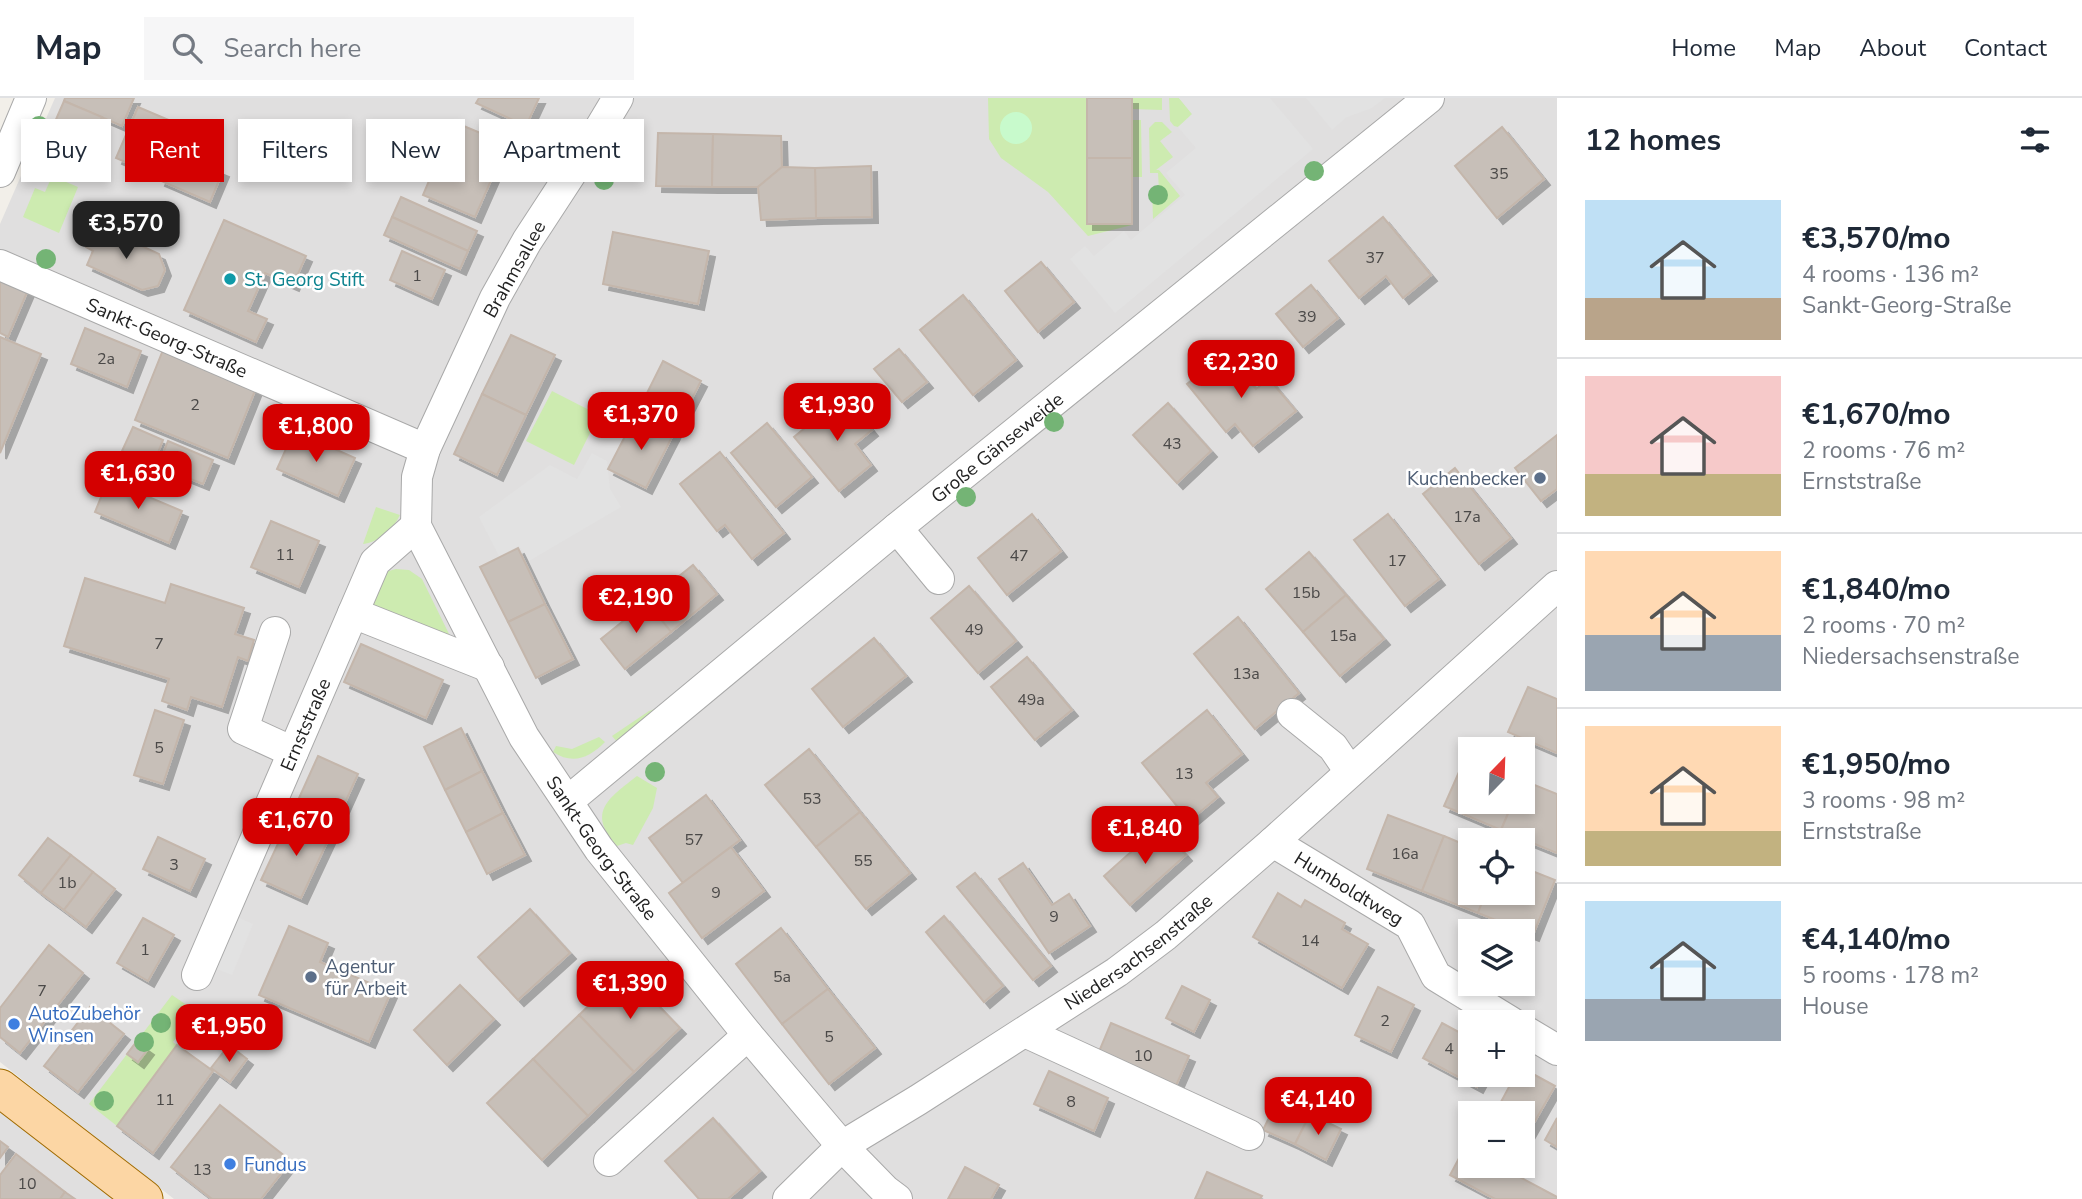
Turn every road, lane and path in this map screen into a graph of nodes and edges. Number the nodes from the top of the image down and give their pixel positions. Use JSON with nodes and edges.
{"nodes":[{"id":1,"x":32,"y":98,"type":"edge"},
{"id":2,"x":618,"y":98,"type":"edge"},
{"id":3,"x":1429,"y":98,"type":"edge"},
{"id":4,"x":0,"y":172,"type":"edge"},
{"id":5,"x":0,"y":265,"type":"edge"},
{"id":6,"x":425,"y":449,"type":"junction"},
{"id":7,"x":416,"y":526,"type":"junction"},
{"id":8,"x":897,"y":528,"type":"junction"},
{"id":9,"x":939,"y":579,"type":"dead end"},
{"id":10,"x":1557,"y":586,"type":"edge"},
{"id":11,"x":353,"y":612,"type":"junction"},
{"id":12,"x":275,"y":632,"type":"dead end"},
{"id":13,"x":489,"y":667,"type":"junction"},
{"id":14,"x":1292,"y":715,"type":"dead end"},
{"id":15,"x":293,"y":752,"type":"junction"},
{"id":16,"x":1350,"y":772,"type":"junction"},
{"id":17,"x":568,"y":801,"type":"junction"},
{"id":18,"x":1273,"y":842,"type":"junction"},
{"id":19,"x":197,"y":975,"type":"dead end"},
{"id":20,"x":1491,"y":1010,"type":"edge"},
{"id":21,"x":1025,"y":1031,"type":"junction"},
{"id":22,"x":748,"y":1035,"type":"junction"},
{"id":23,"x":1535,"y":1037,"type":"edge"},
{"id":24,"x":1557,"y":1050,"type":"edge"},
{"id":25,"x":0,"y":1088,"type":"edge"},
{"id":26,"x":1249,"y":1135,"type":"dead end"},
{"id":27,"x":842,"y":1146,"type":"junction"},
{"id":28,"x":610,"y":1161,"type":"dead end"},
{"id":29,"x":144,"y":1199,"type":"edge"},
{"id":30,"x":788,"y":1199,"type":"edge"},
{"id":31,"x":897,"y":1199,"type":"edge"}],
"edges":[{"from":1,"to":4,"type":"street"},
{"from":2,"to":6,"type":"street","name":"Brahmsallee"},
{"from":3,"to":8,"type":"street","name":"Große Gänseweide"},
{"from":5,"to":6,"type":"street","name":"Sankt-Georg-Straße"},
{"from":6,"to":7,"type":"street","name":"Sankt-Georg-Straße"},
{"from":7,"to":11,"type":"street","name":"Ernststraße"},
{"from":7,"to":13,"type":"street","name":"Sankt-Georg-Straße"},
{"from":8,"to":9,"type":"street"},
{"from":8,"to":17,"type":"street","name":"Große Gänseweide"},
{"from":10,"to":16,"type":"street","name":"Niedersachsenstraße"},
{"from":11,"to":13,"type":"street"},
{"from":11,"to":15,"type":"street","name":"Ernststraße"},
{"from":12,"to":15,"type":"street"},
{"from":13,"to":17,"type":"street","name":"Sankt-Georg-Straße"},
{"from":14,"to":16,"type":"street"},
{"from":15,"to":19,"type":"street","name":"Ernststraße"},
{"from":16,"to":18,"type":"street","name":"Niedersachsenstraße"},
{"from":17,"to":22,"type":"street","name":"Sankt-Georg-Straße"},
{"from":18,"to":20,"type":"street","name":"Humboldtweg"},
{"from":18,"to":21,"type":"street","name":"Niedersachsenstraße"},
{"from":21,"to":26,"type":"street"},
{"from":21,"to":27,"type":"street","name":"Niedersachsenstraße"},
{"from":22,"to":27,"type":"street","name":"Sankt-Georg-Straße"},
{"from":22,"to":28,"type":"street"},
{"from":23,"to":24,"type":"street"},
{"from":25,"to":29,"type":"main road"},
{"from":27,"to":30,"type":"street","name":"Niedersachsenstraße"},
{"from":27,"to":31,"type":"street","name":"Sankt-Georg-Straße"}]}
